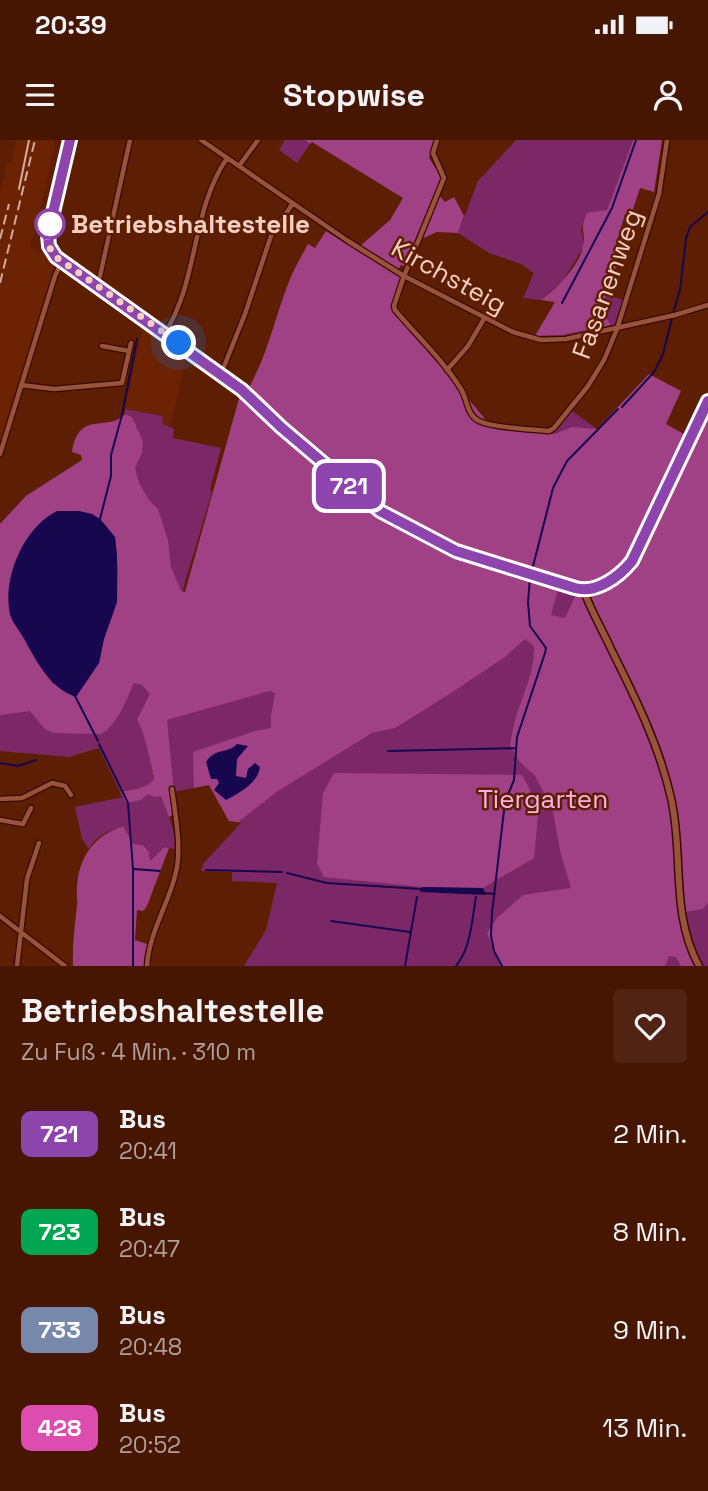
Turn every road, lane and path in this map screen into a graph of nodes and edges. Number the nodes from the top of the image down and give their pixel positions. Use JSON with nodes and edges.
{"nodes":[{"id":1,"x":70,"y":140,"type":"edge"},
{"id":2,"x":130,"y":140,"type":"edge"},
{"id":3,"x":201,"y":140,"type":"edge"},
{"id":4,"x":258,"y":140,"type":"edge"},
{"id":5,"x":437,"y":140,"type":"edge"},
{"id":6,"x":667,"y":140,"type":"edge"},
{"id":7,"x":227,"y":158,"type":"junction"},
{"id":8,"x":239,"y":166,"type":"junction"},
{"id":9,"x":293,"y":203,"type":"junction"},
{"id":10,"x":62,"y":261,"type":"junction"},
{"id":11,"x":404,"y":276,"type":"junction"},
{"id":12,"x":96,"y":285,"type":"junction"},
{"id":13,"x":708,"y":305,"type":"edge"},
{"id":14,"x":484,"y":319,"type":"junction"},
{"id":15,"x":617,"y":329,"type":"junction"},
{"id":16,"x":167,"y":330,"type":"junction"},
{"id":17,"x":131,"y":343,"type":"dead end"},
{"id":18,"x":102,"y":346,"type":"dead end"},
{"id":19,"x":129,"y":351,"type":"junction"},
{"id":20,"x":446,"y":370,"type":"junction"},
{"id":21,"x":221,"y":374,"type":"junction"},
{"id":22,"x":21,"y":385,"type":"junction"},
{"id":23,"x":708,"y":401,"type":"edge"},
{"id":24,"x":0,"y":454,"type":"edge"},
{"id":25,"x":584,"y":590,"type":"junction"},
{"id":26,"x":172,"y":789,"type":"dead end"},
{"id":27,"x":71,"y":795,"type":"dead end"},
{"id":28,"x":0,"y":799,"type":"edge"},
{"id":29,"x":31,"y":808,"type":"dead end"},
{"id":30,"x":0,"y":820,"type":"edge"},
{"id":31,"x":39,"y":843,"type":"dead end"},
{"id":32,"x":0,"y":916,"type":"edge"},
{"id":33,"x":20,"y":930,"type":"junction"},
{"id":34,"x":17,"y":966,"type":"edge"},
{"id":35,"x":65,"y":966,"type":"edge"},
{"id":36,"x":147,"y":966,"type":"edge"},
{"id":37,"x":699,"y":966,"type":"edge"}],
"edges":[{"from":1,"to":10,"type":"main road"},
{"from":2,"to":12,"type":"street"},
{"from":3,"to":7,"type":"street","name":"Kirchsteig"},
{"from":4,"to":8,"type":"street"},
{"from":5,"to":11,"type":"street"},
{"from":6,"to":15,"type":"street","name":"Fasanenweg"},
{"from":7,"to":8,"type":"street","name":"Kirchsteig"},
{"from":7,"to":16,"type":"street"},
{"from":8,"to":9,"type":"street","name":"Kirchsteig"},
{"from":9,"to":11,"type":"street","name":"Kirchsteig"},
{"from":9,"to":21,"type":"street"},
{"from":10,"to":12,"type":"main road"},
{"from":10,"to":22,"type":"street"},
{"from":11,"to":14,"type":"street","name":"Kirchsteig"},
{"from":11,"to":20,"type":"street"},
{"from":12,"to":16,"type":"main road"},
{"from":13,"to":15,"type":"street","name":"Kirchsteig"},
{"from":14,"to":15,"type":"street","name":"Kirchsteig"},
{"from":14,"to":20,"type":"street"},
{"from":15,"to":20,"type":"street","name":"Fasanenweg"},
{"from":16,"to":21,"type":"main road"},
{"from":17,"to":19,"type":"street"},
{"from":18,"to":19,"type":"street"},
{"from":19,"to":22,"type":"street"},
{"from":21,"to":25,"type":"main road"},
{"from":22,"to":24,"type":"street"},
{"from":23,"to":25,"type":"main road"},
{"from":25,"to":37,"type":"main road"},
{"from":26,"to":36,"type":"street"},
{"from":27,"to":28,"type":"street"},
{"from":29,"to":30,"type":"street"},
{"from":31,"to":33,"type":"street"},
{"from":32,"to":33,"type":"street"},
{"from":33,"to":34,"type":"street"},
{"from":33,"to":35,"type":"street"}]}
